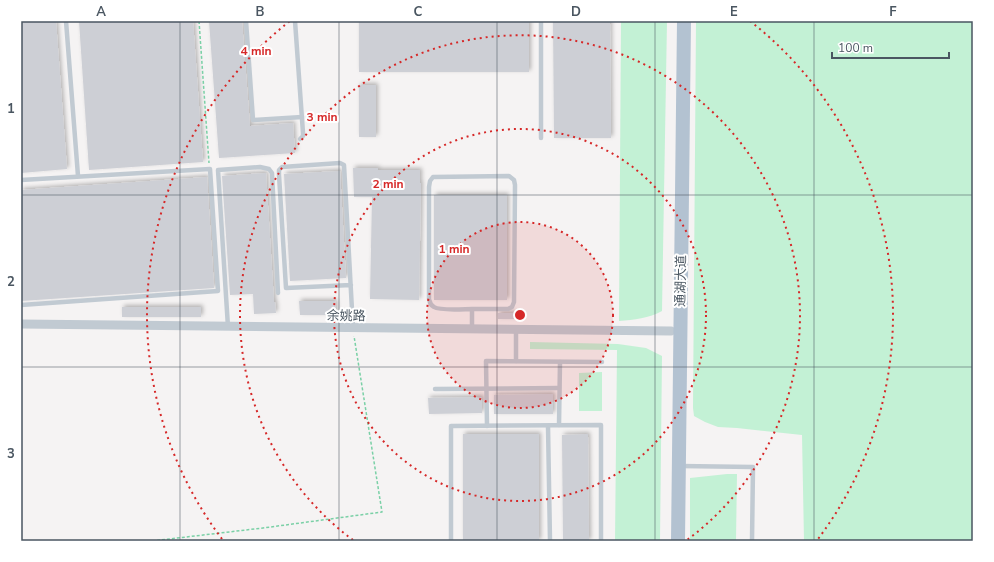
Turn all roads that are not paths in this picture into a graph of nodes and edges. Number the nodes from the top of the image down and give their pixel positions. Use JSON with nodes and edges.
{"nodes":[{"id":1,"x":66,"y":21,"type":"edge"},
{"id":2,"x":246,"y":21,"type":"edge"},
{"id":3,"x":295,"y":21,"type":"edge"},
{"id":4,"x":541,"y":21,"type":"edge"},
{"id":5,"x":674,"y":21,"type":"edge"},
{"id":6,"x":684,"y":21,"type":"edge"},
{"id":7,"x":302,"y":117,"type":"junction"},
{"id":8,"x":541,"y":138,"type":"dead end"},
{"id":9,"x":300,"y":139,"type":"dead end"},
{"id":10,"x":78,"y":176,"type":"junction"},
{"id":11,"x":21,"y":180,"type":"edge"},
{"id":12,"x":351,"y":285,"type":"junction"},
{"id":13,"x":278,"y":293,"type":"dead end"},
{"id":14,"x":21,"y":305,"type":"edge"},
{"id":15,"x":472,"y":309,"type":"junction"},
{"id":16,"x":21,"y":324,"type":"edge"},
{"id":17,"x":228,"y":327,"type":"junction"},
{"id":18,"x":353,"y":328,"type":"junction"},
{"id":19,"x":472,"y":329,"type":"junction"},
{"id":20,"x":516,"y":330,"type":"junction"},
{"id":21,"x":671,"y":331,"type":"junction"},
{"id":22,"x":516,"y":361,"type":"junction"},
{"id":23,"x":560,"y":362,"type":"junction"},
{"id":24,"x":602,"y":362,"type":"dead end"},
{"id":25,"x":435,"y":388,"type":"dead end"},
{"id":26,"x":486,"y":388,"type":"junction"},
{"id":27,"x":559,"y":388,"type":"junction"},
{"id":28,"x":559,"y":425,"type":"junction"},
{"id":29,"x":487,"y":426,"type":"junction"},
{"id":30,"x":548,"y":426,"type":"junction"},
{"id":31,"x":679,"y":466,"type":"junction"},
{"id":32,"x":450,"y":541,"type":"edge"},
{"id":33,"x":550,"y":541,"type":"edge"},
{"id":34,"x":601,"y":541,"type":"edge"},
{"id":35,"x":668,"y":541,"type":"edge"},
{"id":36,"x":678,"y":541,"type":"edge"},
{"id":37,"x":752,"y":541,"type":"edge"}],
"edges":[{"from":1,"to":10,"type":"lane"},
{"from":2,"to":7,"type":"lane"},
{"from":3,"to":7,"type":"lane"},
{"from":4,"to":8,"type":"lane"},
{"from":5,"to":21,"type":"main road","name":"通湖大道"},
{"from":6,"to":31,"type":"main road","name":"通湖大道"},
{"from":7,"to":9,"type":"lane"},
{"from":10,"to":11,"type":"lane"},
{"from":10,"to":14,"type":"lane"},
{"from":12,"to":12,"type":"lane"},
{"from":12,"to":18,"type":"lane"},
{"from":13,"to":17,"type":"lane"},
{"from":15,"to":15,"type":"lane"},
{"from":15,"to":19,"type":"lane"},
{"from":16,"to":17,"type":"street","name":"余姚路"},
{"from":17,"to":18,"type":"street","name":"余姚路"},
{"from":18,"to":19,"type":"street","name":"余姚路"},
{"from":19,"to":20,"type":"street","name":"余姚路"},
{"from":20,"to":21,"type":"street","name":"余姚路"},
{"from":20,"to":22,"type":"lane"},
{"from":21,"to":35,"type":"main road","name":"通湖大道"},
{"from":22,"to":23,"type":"lane"},
{"from":22,"to":26,"type":"lane"},
{"from":23,"to":24,"type":"lane"},
{"from":23,"to":27,"type":"lane"},
{"from":25,"to":26,"type":"lane"},
{"from":26,"to":27,"type":"lane"},
{"from":26,"to":29,"type":"lane"},
{"from":27,"to":28,"type":"lane"},
{"from":28,"to":30,"type":"lane"},
{"from":28,"to":34,"type":"lane"},
{"from":29,"to":30,"type":"lane"},
{"from":29,"to":32,"type":"lane"},
{"from":30,"to":33,"type":"lane"},
{"from":31,"to":36,"type":"main road","name":"通湖大道"},
{"from":31,"to":37,"type":"lane"}]}
